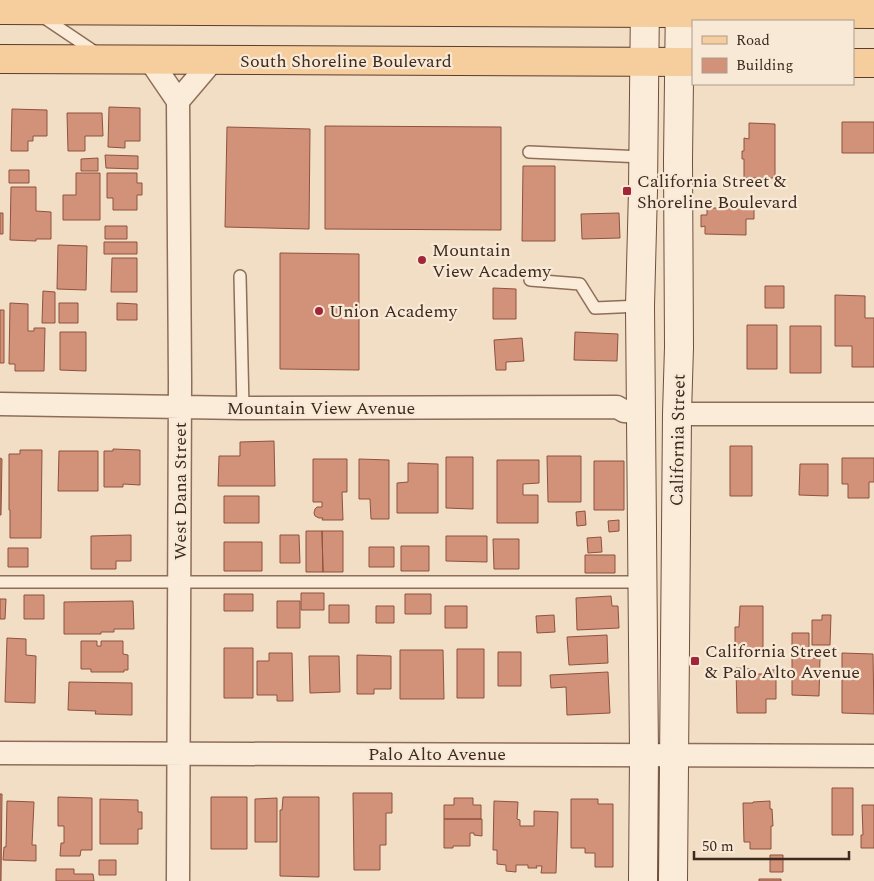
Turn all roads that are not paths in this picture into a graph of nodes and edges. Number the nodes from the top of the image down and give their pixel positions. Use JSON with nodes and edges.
{"nodes":[{"id":1,"x":148,"y":5,"type":"edge"},
{"id":2,"x":208,"y":5,"type":"edge"},
{"id":3,"x":645,"y":6,"type":"edge"},
{"id":4,"x":680,"y":6,"type":"edge"},
{"id":5,"x":0,"y":10,"type":"edge"},
{"id":6,"x":33,"y":10,"type":"junction"},
{"id":7,"x":874,"y":14,"type":"edge"},
{"id":8,"x":0,"y":59,"type":"edge"},
{"id":9,"x":108,"y":60,"type":"junction"},
{"id":10,"x":150,"y":60,"type":"junction"},
{"id":11,"x":212,"y":61,"type":"junction"},
{"id":12,"x":644,"y":62,"type":"junction"},
{"id":13,"x":686,"y":62,"type":"edge"},
{"id":14,"x":854,"y":63,"type":"edge"},
{"id":15,"x":874,"y":63,"type":"edge"},
{"id":16,"x":178,"y":101,"type":"junction"},
{"id":17,"x":529,"y":152,"type":"dead end"},
{"id":18,"x":643,"y":157,"type":"junction"},
{"id":19,"x":240,"y":276,"type":"dead end"},
{"id":20,"x":530,"y":280,"type":"dead end"},
{"id":21,"x":640,"y":306,"type":"junction"},
{"id":22,"x":0,"y":404,"type":"edge"},
{"id":23,"x":180,"y":407,"type":"junction"},
{"id":24,"x":243,"y":408,"type":"junction"},
{"id":25,"x":641,"y":412,"type":"junction"},
{"id":26,"x":677,"y":414,"type":"junction"},
{"id":27,"x":874,"y":414,"type":"edge"},
{"id":28,"x":0,"y":582,"type":"edge"},
{"id":29,"x":179,"y":582,"type":"junction"},
{"id":30,"x":643,"y":582,"type":"junction"},
{"id":31,"x":0,"y":753,"type":"edge"},
{"id":32,"x":178,"y":753,"type":"junction"},
{"id":33,"x":644,"y":755,"type":"junction"},
{"id":34,"x":675,"y":755,"type":"junction"},
{"id":35,"x":874,"y":756,"type":"edge"},
{"id":36,"x":178,"y":881,"type":"edge"},
{"id":37,"x":643,"y":881,"type":"edge"},
{"id":38,"x":673,"y":881,"type":"edge"}],
"edges":[{"from":1,"to":2,"type":"main road"},
{"from":1,"to":6,"type":"main road"},
{"from":2,"to":3,"type":"main road"},
{"from":3,"to":4,"type":"main road"},
{"from":3,"to":12,"type":"main road","name":"California Street"},
{"from":4,"to":7,"type":"main road"},
{"from":4,"to":13,"type":"main road","name":"California Street"},
{"from":5,"to":6,"type":"main road"},
{"from":6,"to":9,"type":"lane"},
{"from":8,"to":9,"type":"main road","name":"South Shoreline Boulevard"},
{"from":9,"to":10,"type":"main road","name":"South Shoreline Boulevard"},
{"from":10,"to":11,"type":"main road","name":"South Shoreline Boulevard"},
{"from":10,"to":16,"type":"street"},
{"from":11,"to":12,"type":"main road","name":"South Shoreline Boulevard"},
{"from":11,"to":16,"type":"street"},
{"from":12,"to":13,"type":"main road","name":"South Shoreline Boulevard"},
{"from":12,"to":18,"type":"main road","name":"California Street"},
{"from":13,"to":26,"type":"main road","name":"California Street"},
{"from":14,"to":15,"type":"main road"},
{"from":16,"to":23,"type":"street","name":"West Dana Street"},
{"from":17,"to":18,"type":"lane"},
{"from":18,"to":21,"type":"main road","name":"California Street"},
{"from":19,"to":24,"type":"lane"},
{"from":20,"to":21,"type":"lane"},
{"from":21,"to":25,"type":"main road","name":"California Street"},
{"from":22,"to":23,"type":"street","name":"Mountain View Avenue"},
{"from":23,"to":24,"type":"street","name":"Mountain View Avenue"},
{"from":23,"to":29,"type":"street","name":"West Dana Street"},
{"from":24,"to":25,"type":"street","name":"Mountain View Avenue"},
{"from":25,"to":30,"type":"main road","name":"California Street"},
{"from":26,"to":27,"type":"street"},
{"from":26,"to":34,"type":"main road","name":"California Street"},
{"from":28,"to":29,"type":"lane"},
{"from":29,"to":30,"type":"lane"},
{"from":29,"to":32,"type":"street","name":"West Dana Street"},
{"from":30,"to":33,"type":"main road","name":"California Street"},
{"from":31,"to":32,"type":"street","name":"Palo Alto Avenue"},
{"from":32,"to":33,"type":"street","name":"Palo Alto Avenue"},
{"from":32,"to":36,"type":"street","name":"West Dana Street"},
{"from":33,"to":34,"type":"street","name":"Palo Alto Avenue"},
{"from":33,"to":37,"type":"main road","name":"California Street"},
{"from":34,"to":35,"type":"street","name":"Palo Alto Avenue"},
{"from":34,"to":38,"type":"main road","name":"California Street"}]}
